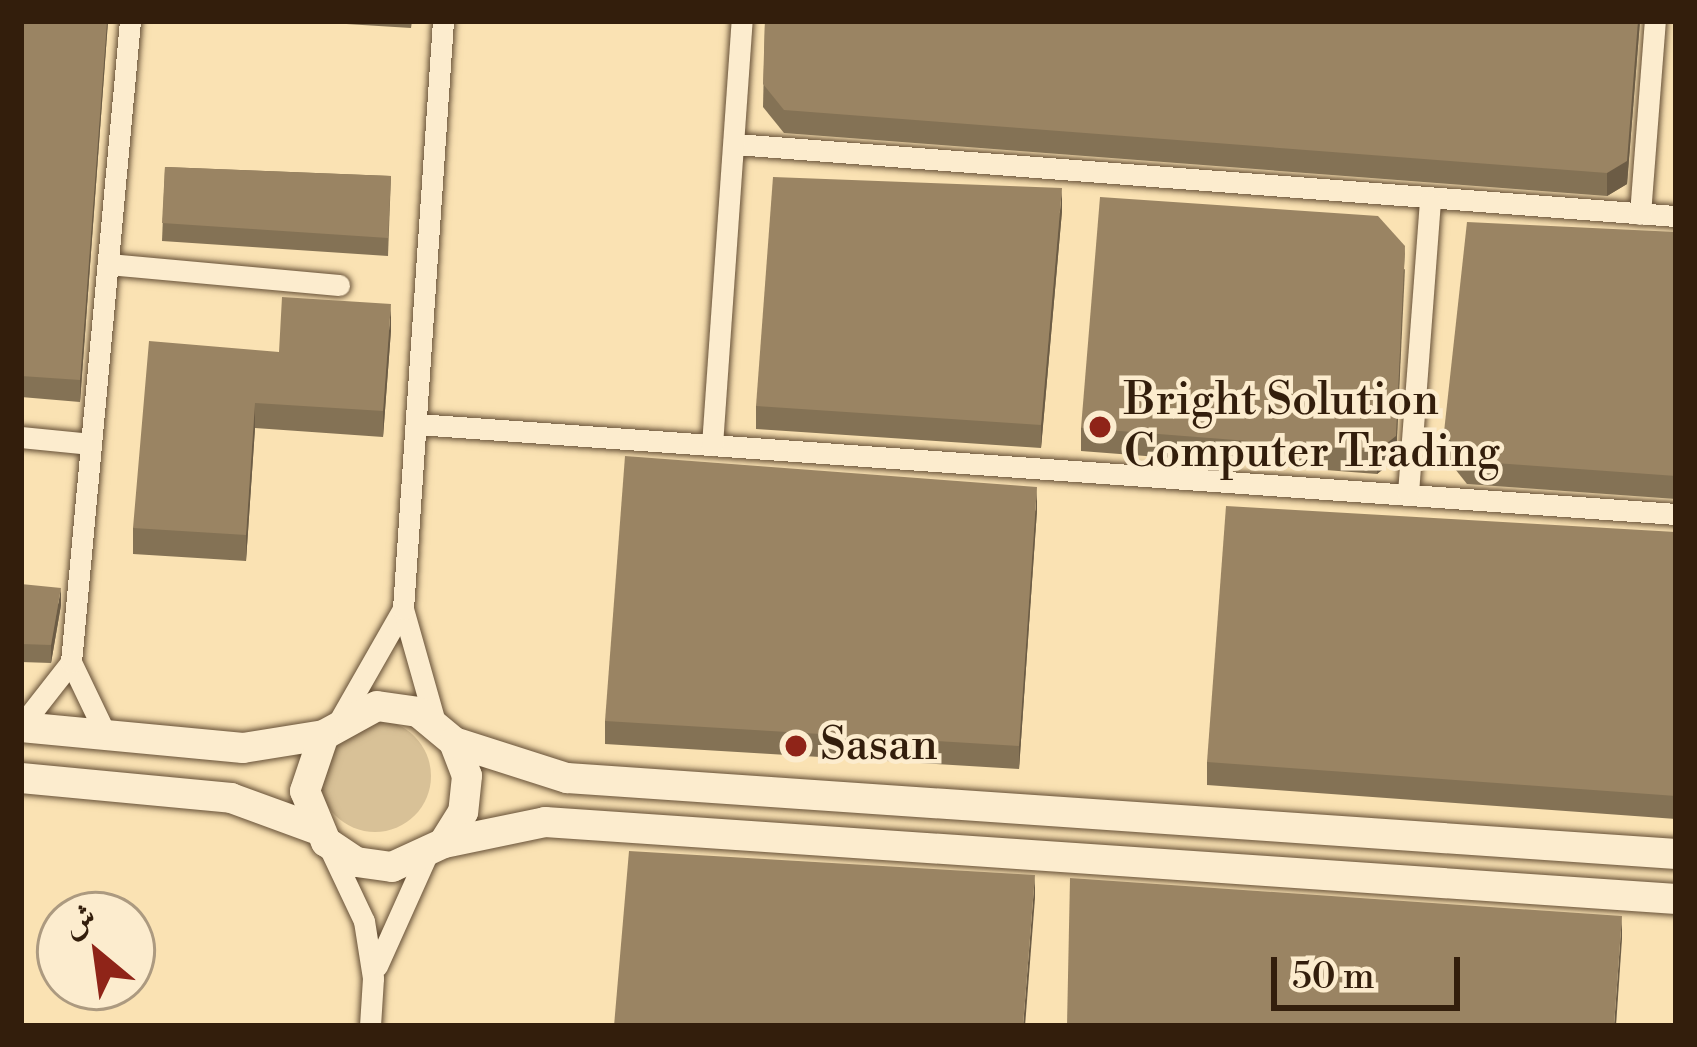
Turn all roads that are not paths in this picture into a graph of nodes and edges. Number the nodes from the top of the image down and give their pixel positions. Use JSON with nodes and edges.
{"nodes":[{"id":1,"x":130,"y":21,"type":"edge"},
{"id":2,"x":443,"y":21,"type":"edge"},
{"id":3,"x":742,"y":21,"type":"edge"},
{"id":4,"x":1655,"y":21,"type":"edge"},
{"id":5,"x":735,"y":144,"type":"junction"},
{"id":6,"x":1430,"y":201,"type":"junction"},
{"id":7,"x":1640,"y":214,"type":"junction"},
{"id":8,"x":1676,"y":216,"type":"edge"},
{"id":9,"x":108,"y":264,"type":"junction"},
{"id":10,"x":339,"y":285,"type":"dead end"},
{"id":11,"x":417,"y":424,"type":"junction"},
{"id":12,"x":21,"y":437,"type":"edge"},
{"id":13,"x":91,"y":444,"type":"junction"},
{"id":14,"x":712,"y":445,"type":"junction"},
{"id":15,"x":1408,"y":494,"type":"junction"},
{"id":16,"x":1676,"y":514,"type":"edge"},
{"id":17,"x":403,"y":609,"type":"junction"},
{"id":18,"x":71,"y":662,"type":"junction"},
{"id":19,"x":21,"y":726,"type":"edge"},
{"id":20,"x":331,"y":728,"type":"junction"},
{"id":21,"x":444,"y":732,"type":"junction"},
{"id":22,"x":106,"y":735,"type":"junction"},
{"id":23,"x":21,"y":778,"type":"edge"},
{"id":24,"x":1324,"y":830,"type":"junction"},
{"id":25,"x":321,"y":835,"type":"junction"},
{"id":26,"x":435,"y":850,"type":"junction"},
{"id":27,"x":1676,"y":854,"type":"edge"},
{"id":28,"x":1193,"y":865,"type":"junction"},
{"id":29,"x":1676,"y":899,"type":"edge"},
{"id":30,"x":374,"y":978,"type":"junction"},
{"id":31,"x":370,"y":1026,"type":"edge"}],
"edges":[{"from":1,"to":9,"type":"street"},
{"from":2,"to":11,"type":"street"},
{"from":3,"to":5,"type":"street"},
{"from":4,"to":7,"type":"street"},
{"from":5,"to":6,"type":"street"},
{"from":5,"to":14,"type":"street"},
{"from":6,"to":7,"type":"street"},
{"from":6,"to":15,"type":"street"},
{"from":7,"to":8,"type":"street"},
{"from":9,"to":10,"type":"street"},
{"from":9,"to":13,"type":"street"},
{"from":11,"to":14,"type":"street"},
{"from":11,"to":17,"type":"street"},
{"from":12,"to":13,"type":"street"},
{"from":13,"to":18,"type":"street"},
{"from":14,"to":15,"type":"street"},
{"from":15,"to":16,"type":"street"},
{"from":17,"to":20,"type":"street"},
{"from":17,"to":21,"type":"street"},
{"from":18,"to":19,"type":"street"},
{"from":18,"to":22,"type":"street"},
{"from":19,"to":22,"type":"main road"},
{"from":20,"to":21,"type":"main road"},
{"from":20,"to":22,"type":"main road"},
{"from":20,"to":25,"type":"main road"},
{"from":21,"to":24,"type":"main road"},
{"from":21,"to":26,"type":"main road"},
{"from":23,"to":25,"type":"main road"},
{"from":24,"to":27,"type":"main road"},
{"from":24,"to":28,"type":"main road"},
{"from":25,"to":26,"type":"main road"},
{"from":25,"to":30,"type":"street"},
{"from":26,"to":28,"type":"main road"},
{"from":26,"to":30,"type":"street"},
{"from":28,"to":29,"type":"main road"},
{"from":30,"to":31,"type":"street"}]}
